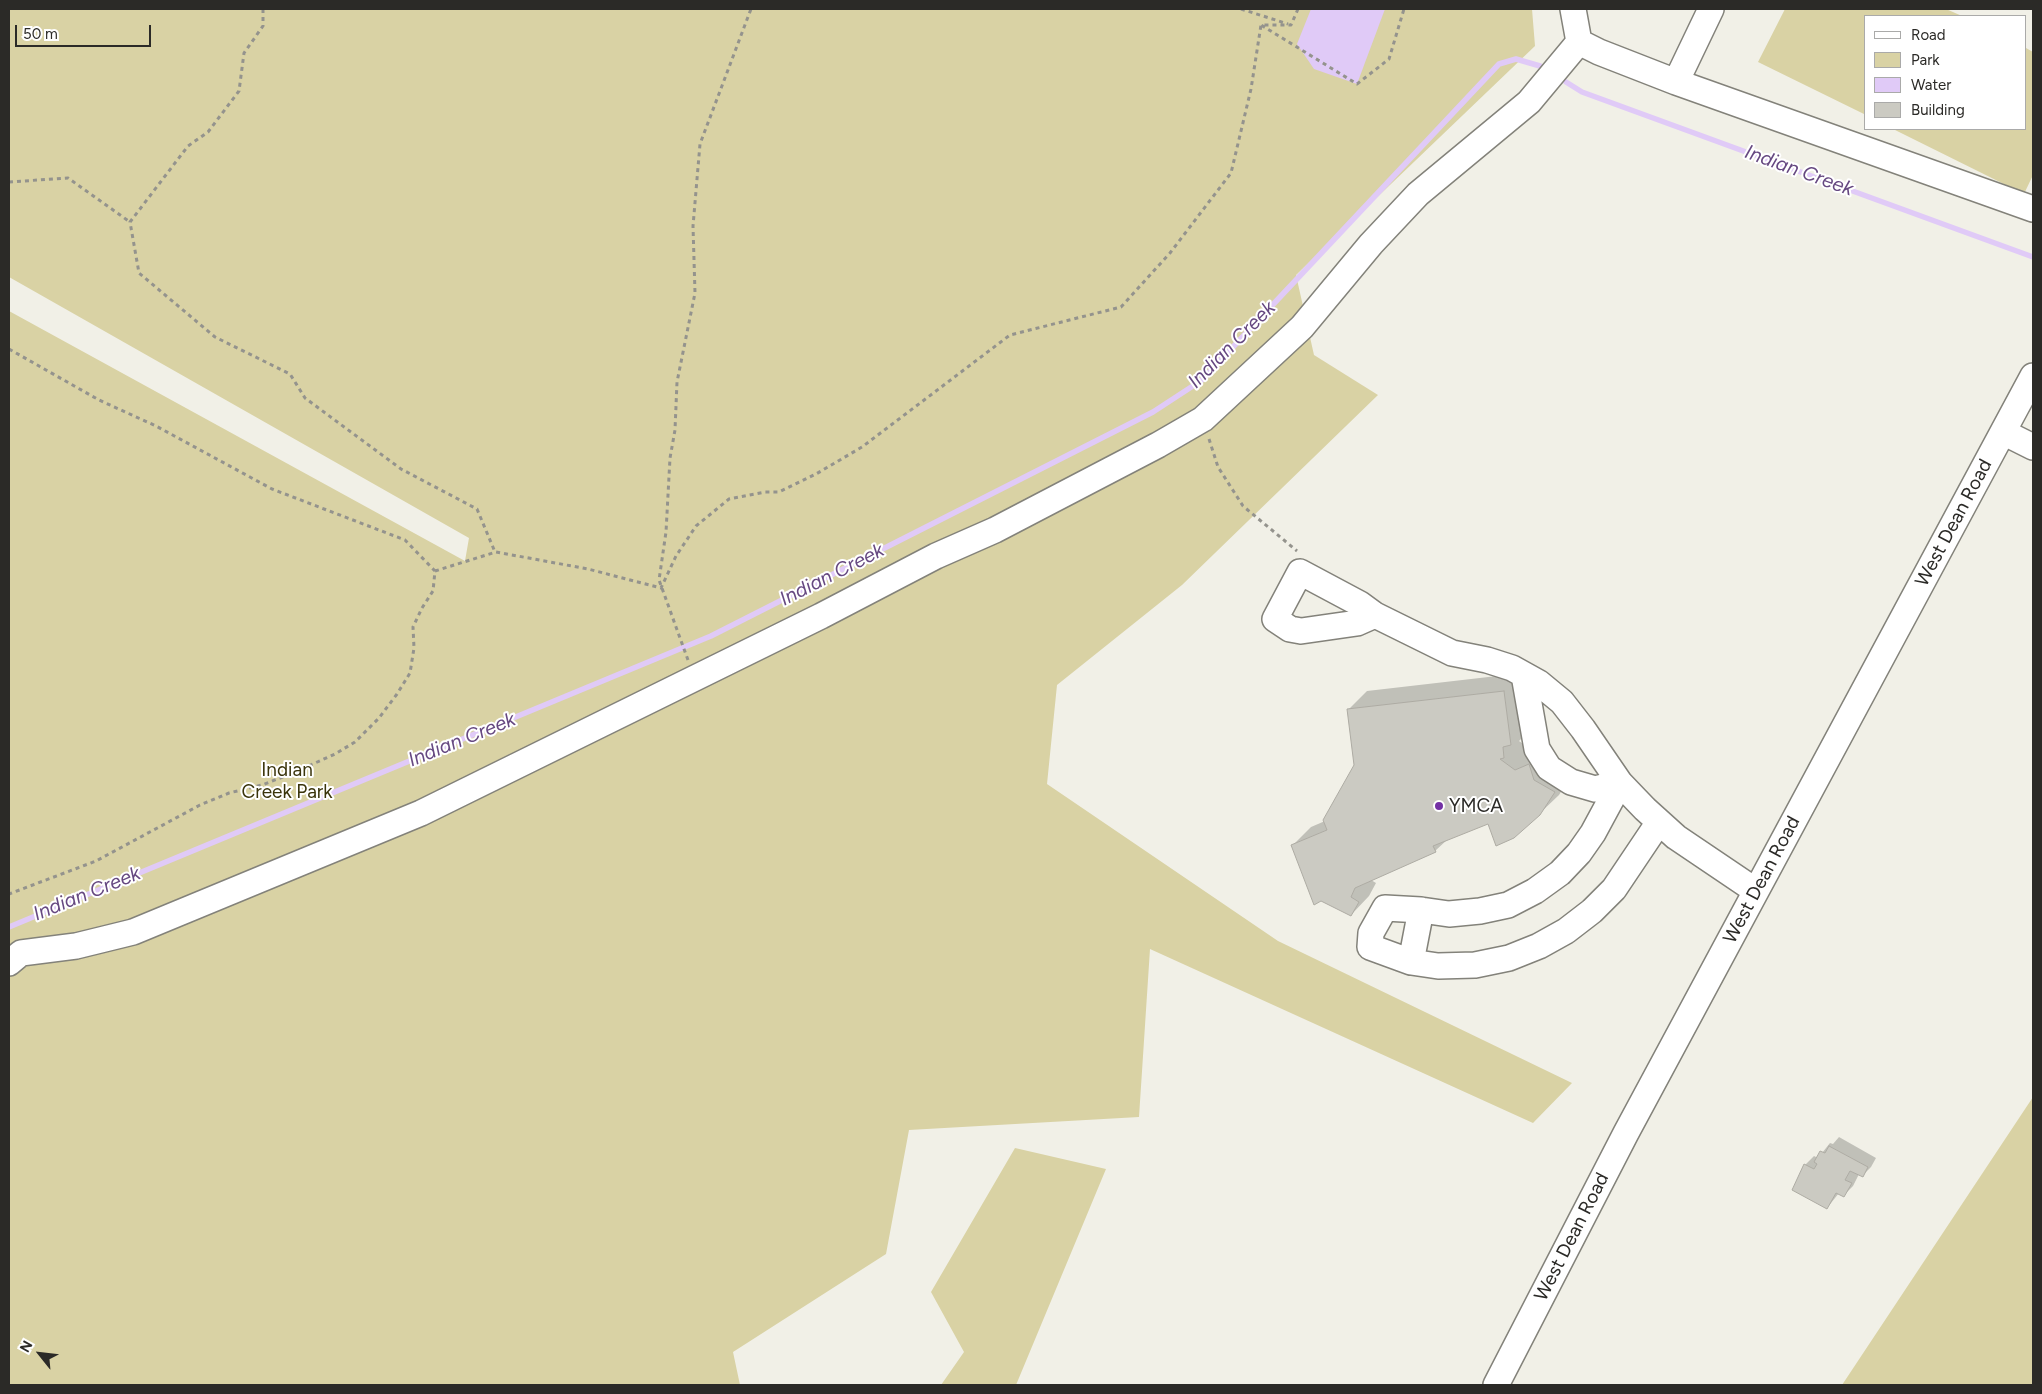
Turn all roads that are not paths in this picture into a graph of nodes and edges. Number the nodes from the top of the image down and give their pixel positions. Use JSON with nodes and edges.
{"nodes":[{"id":1,"x":1573,"y":9,"type":"edge"},
{"id":2,"x":1711,"y":9,"type":"edge"},
{"id":3,"x":1579,"y":42,"type":"junction"},
{"id":4,"x":1676,"y":82,"type":"junction"},
{"id":5,"x":2033,"y":209,"type":"edge"},
{"id":6,"x":2033,"y":376,"type":"edge"},
{"id":7,"x":2004,"y":432,"type":"junction"},
{"id":8,"x":2033,"y":447,"type":"edge"},
{"id":9,"x":1375,"y":615,"type":"junction"},
{"id":10,"x":1524,"y":675,"type":"junction"},
{"id":11,"x":1620,"y":783,"type":"junction"},
{"id":12,"x":1659,"y":822,"type":"junction"},
{"id":13,"x":1756,"y":891,"type":"junction"},
{"id":14,"x":1421,"y":910,"type":"junction"},
{"id":15,"x":1410,"y":962,"type":"junction"},
{"id":16,"x":9,"y":963,"type":"edge"},
{"id":17,"x":1496,"y":1385,"type":"edge"}],
"edges":[{"from":1,"to":3,"type":"street"},
{"from":2,"to":4,"type":"street"},
{"from":3,"to":4,"type":"street"},
{"from":3,"to":16,"type":"street"},
{"from":4,"to":5,"type":"street"},
{"from":6,"to":7,"type":"street","name":"West Dean Road"},
{"from":7,"to":8,"type":"street"},
{"from":7,"to":13,"type":"street","name":"West Dean Road"},
{"from":9,"to":9,"type":"street"},
{"from":9,"to":10,"type":"street"},
{"from":10,"to":11,"type":"street"},
{"from":10,"to":11,"type":"street"},
{"from":11,"to":12,"type":"street"},
{"from":11,"to":14,"type":"street"},
{"from":12,"to":13,"type":"street"},
{"from":12,"to":15,"type":"street"},
{"from":13,"to":17,"type":"street","name":"West Dean Road"},
{"from":14,"to":15,"type":"street"},
{"from":14,"to":15,"type":"street"}]}
